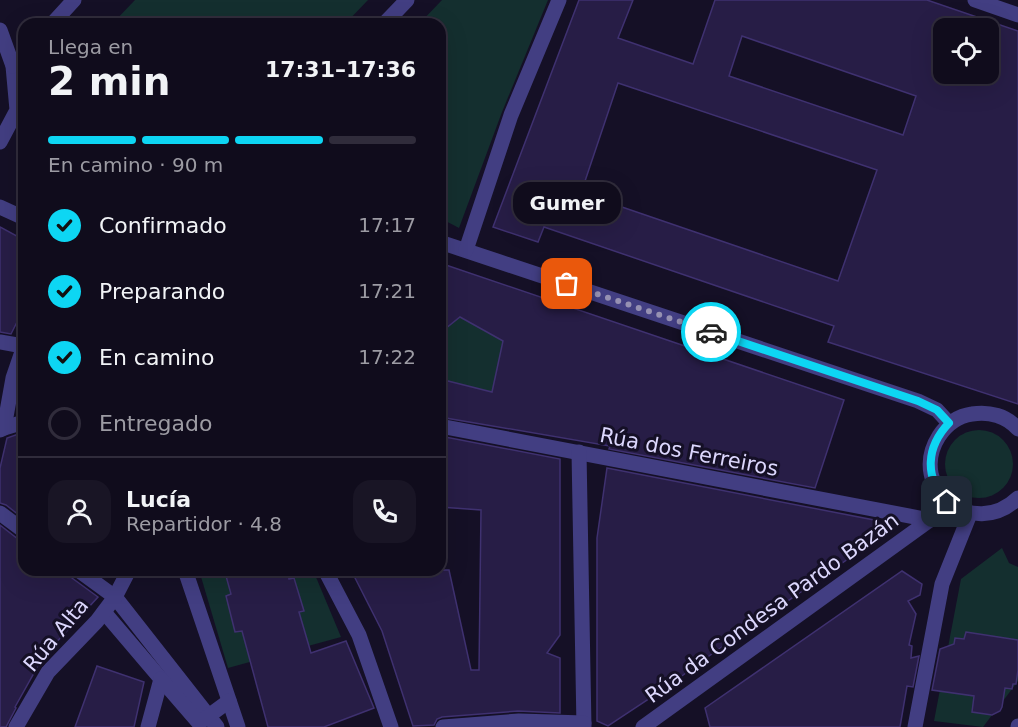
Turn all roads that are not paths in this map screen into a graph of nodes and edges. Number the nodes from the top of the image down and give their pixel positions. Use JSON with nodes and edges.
{"nodes":[{"id":1,"x":74,"y":0,"type":"edge"},
{"id":2,"x":407,"y":0,"type":"edge"},
{"id":3,"x":559,"y":0,"type":"edge"},
{"id":4,"x":975,"y":0,"type":"edge"},
{"id":5,"x":1018,"y":15,"type":"edge"},
{"id":6,"x":58,"y":18,"type":"edge"},
{"id":7,"x":390,"y":18,"type":"edge"},
{"id":8,"x":0,"y":30,"type":"edge"},
{"id":9,"x":18,"y":58,"type":"edge"},
{"id":10,"x":18,"y":85,"type":"edge"},
{"id":11,"x":0,"y":142,"type":"edge"},
{"id":12,"x":0,"y":207,"type":"edge"},
{"id":13,"x":18,"y":215,"type":"edge"},
{"id":14,"x":446,"y":244,"type":"edge"},
{"id":15,"x":466,"y":250,"type":"junction"},
{"id":16,"x":0,"y":342,"type":"edge"},
{"id":17,"x":18,"y":345,"type":"edge"},
{"id":18,"x":18,"y":363,"type":"edge"},
{"id":19,"x":949,"y":423,"type":"junction"},
{"id":20,"x":18,"y":424,"type":"edge"},
{"id":21,"x":446,"y":427,"type":"edge"},
{"id":22,"x":2,"y":429,"type":"edge"},
{"id":23,"x":1018,"y":429,"type":"edge"},
{"id":24,"x":579,"y":452,"type":"junction"},
{"id":25,"x":1018,"y":498,"type":"edge"},
{"id":26,"x":964,"y":512,"type":"junction"},
{"id":27,"x":0,"y":513,"type":"edge"},
{"id":28,"x":930,"y":520,"type":"junction"},
{"id":29,"x":18,"y":526,"type":"edge"},
{"id":30,"x":86,"y":576,"type":"edge"},
{"id":31,"x":126,"y":576,"type":"edge"},
{"id":32,"x":187,"y":576,"type":"edge"},
{"id":33,"x":328,"y":576,"type":"edge"},
{"id":34,"x":115,"y":597,"type":"junction"},
{"id":35,"x":104,"y":612,"type":"junction"},
{"id":36,"x":160,"y":679,"type":"junction"},
{"id":37,"x":229,"y":701,"type":"junction"},
{"id":38,"x":213,"y":722,"type":"edge"},
{"id":39,"x":584,"y":725,"type":"edge"},
{"id":40,"x":16,"y":727,"type":"edge"},
{"id":41,"x":148,"y":727,"type":"edge"},
{"id":42,"x":238,"y":727,"type":"edge"},
{"id":43,"x":391,"y":727,"type":"edge"},
{"id":44,"x":442,"y":727,"type":"edge"},
{"id":45,"x":643,"y":727,"type":"edge"},
{"id":46,"x":915,"y":727,"type":"edge"}],
"edges":[{"from":1,"to":6,"type":"street"},
{"from":2,"to":7,"type":"street"},
{"from":3,"to":15,"type":"street"},
{"from":4,"to":5,"type":"street"},
{"from":8,"to":9,"type":"street"},
{"from":10,"to":11,"type":"street"},
{"from":12,"to":13,"type":"street"},
{"from":14,"to":15,"type":"street"},
{"from":15,"to":19,"type":"street"},
{"from":16,"to":17,"type":"street"},
{"from":18,"to":22,"type":"street"},
{"from":19,"to":23,"type":"street"},
{"from":19,"to":26,"type":"street"},
{"from":20,"to":22,"type":"street"},
{"from":21,"to":24,"type":"street","name":"Rúa dos Ferreiros"},
{"from":24,"to":28,"type":"street","name":"Rúa dos Ferreiros"},
{"from":24,"to":39,"type":"street"},
{"from":25,"to":26,"type":"street","name":"Rúa da Condesa Pardo Bazán"},
{"from":26,"to":28,"type":"street","name":"Rúa da Condesa Pardo Bazán"},
{"from":26,"to":46,"type":"street"},
{"from":27,"to":29,"type":"street"},
{"from":28,"to":45,"type":"street","name":"Rúa da Condesa Pardo Bazán"},
{"from":30,"to":34,"type":"street"},
{"from":31,"to":34,"type":"street","name":"Rúa Alta"},
{"from":32,"to":37,"type":"street"},
{"from":33,"to":43,"type":"street"},
{"from":34,"to":35,"type":"street","name":"Rúa Alta"},
{"from":34,"to":38,"type":"street"},
{"from":35,"to":36,"type":"street"},
{"from":35,"to":40,"type":"street","name":"Rúa Alta"},
{"from":36,"to":38,"type":"street"},
{"from":36,"to":41,"type":"street"},
{"from":37,"to":38,"type":"street"},
{"from":37,"to":42,"type":"street"},
{"from":39,"to":44,"type":"street"}]}
